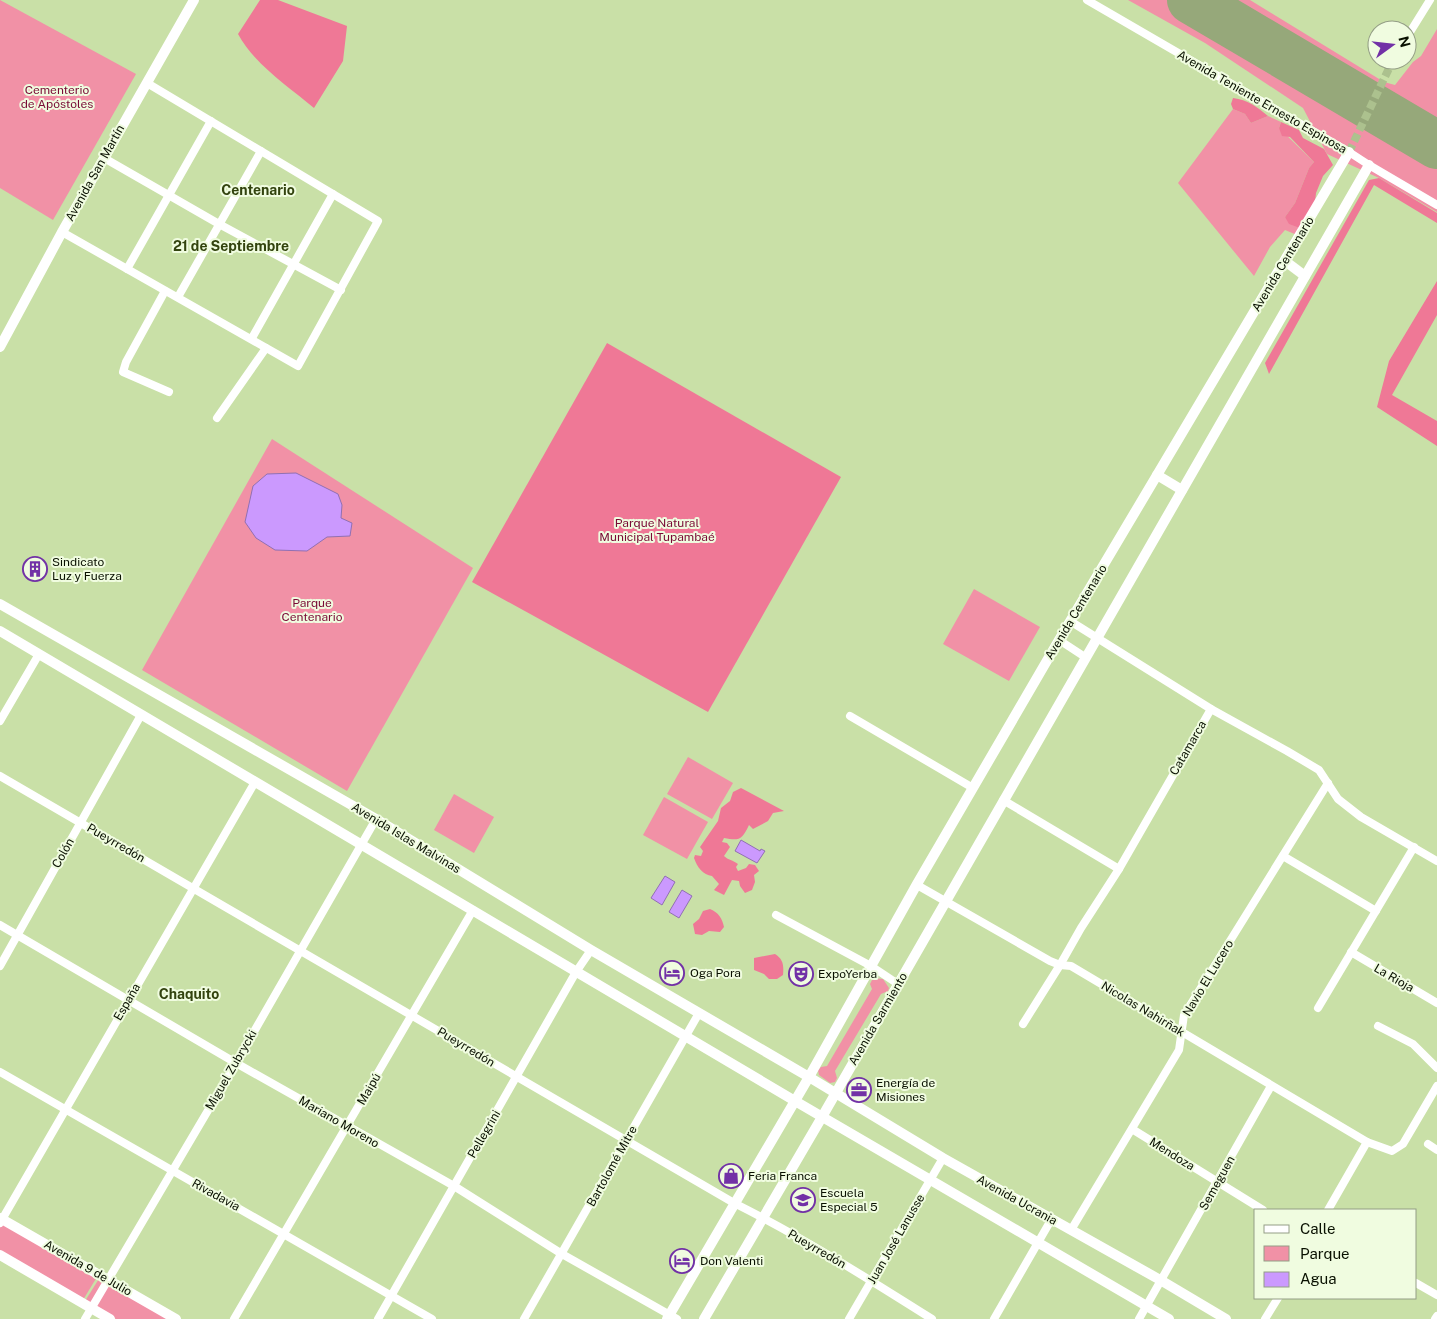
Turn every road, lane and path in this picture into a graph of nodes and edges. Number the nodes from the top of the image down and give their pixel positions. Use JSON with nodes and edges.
{"nodes":[{"id":1,"x":194,"y":0,"type":"edge"},
{"id":2,"x":1087,"y":0,"type":"edge"},
{"id":3,"x":1430,"y":0,"type":"edge"},
{"id":4,"x":1417,"y":21,"type":"edge"},
{"id":5,"x":147,"y":83,"type":"junction"},
{"id":6,"x":211,"y":121,"type":"junction"},
{"id":7,"x":261,"y":150,"type":"junction"},
{"id":8,"x":1349,"y":152,"type":"junction"},
{"id":9,"x":104,"y":158,"type":"junction"},
{"id":10,"x":1369,"y":165,"type":"junction"},
{"id":11,"x":333,"y":194,"type":"junction"},
{"id":12,"x":168,"y":195,"type":"junction"},
{"id":13,"x":1437,"y":205,"type":"edge"},
{"id":14,"x":219,"y":224,"type":"junction"},
{"id":15,"x":62,"y":232,"type":"junction"},
{"id":16,"x":1284,"y":261,"type":"junction"},
{"id":17,"x":293,"y":263,"type":"junction"},
{"id":18,"x":127,"y":269,"type":"junction"},
{"id":19,"x":1305,"y":276,"type":"junction"},
{"id":20,"x":165,"y":290,"type":"junction"},
{"id":21,"x":341,"y":290,"type":"junction"},
{"id":22,"x":178,"y":297,"type":"junction"},
{"id":23,"x":252,"y":338,"type":"junction"},
{"id":24,"x":0,"y":347,"type":"edge"},
{"id":25,"x":266,"y":348,"type":"junction"},
{"id":26,"x":169,"y":392,"type":"dead end"},
{"id":27,"x":216,"y":418,"type":"dead end"},
{"id":28,"x":1157,"y":475,"type":"junction"},
{"id":29,"x":1182,"y":490,"type":"junction"},
{"id":30,"x":0,"y":604,"type":"edge"},
{"id":31,"x":1070,"y":621,"type":"junction"},
{"id":32,"x":0,"y":631,"type":"edge"},
{"id":33,"x":1097,"y":637,"type":"junction"},
{"id":34,"x":1059,"y":640,"type":"junction"},
{"id":35,"x":39,"y":654,"type":"junction"},
{"id":36,"x":1085,"y":657,"type":"junction"},
{"id":37,"x":1211,"y":708,"type":"junction"},
{"id":38,"x":141,"y":714,"type":"junction"},
{"id":39,"x":850,"y":716,"type":"dead end"},
{"id":40,"x":0,"y":721,"type":"edge"},
{"id":41,"x":0,"y":776,"type":"edge"},
{"id":42,"x":254,"y":782,"type":"junction"},
{"id":43,"x":1328,"y":783,"type":"junction"},
{"id":44,"x":973,"y":788,"type":"junction"},
{"id":45,"x":1003,"y":800,"type":"junction"},
{"id":46,"x":376,"y":819,"type":"junction"},
{"id":47,"x":81,"y":823,"type":"junction"},
{"id":48,"x":361,"y":845,"type":"junction"},
{"id":49,"x":1414,"y":848,"type":"junction"},
{"id":50,"x":1283,"y":856,"type":"junction"},
{"id":51,"x":1437,"y":861,"type":"edge"},
{"id":52,"x":1119,"y":869,"type":"junction"},
{"id":53,"x":917,"y":885,"type":"junction"},
{"id":54,"x":193,"y":888,"type":"junction"},
{"id":55,"x":945,"y":901,"type":"junction"},
{"id":56,"x":473,"y":910,"type":"junction"},
{"id":57,"x":1376,"y":911,"type":"junction"},
{"id":58,"x":776,"y":915,"type":"dead end"},
{"id":59,"x":0,"y":925,"type":"edge"},
{"id":60,"x":17,"y":935,"type":"junction"},
{"id":61,"x":300,"y":950,"type":"junction"},
{"id":62,"x":592,"y":950,"type":"junction"},
{"id":63,"x":1351,"y":952,"type":"junction"},
{"id":64,"x":1060,"y":965,"type":"junction"},
{"id":65,"x":0,"y":966,"type":"edge"},
{"id":66,"x":871,"y":966,"type":"junction"},
{"id":67,"x":576,"y":972,"type":"junction"},
{"id":68,"x":898,"y":984,"type":"junction"},
{"id":69,"x":128,"y":1000,"type":"junction"},
{"id":70,"x":1437,"y":1003,"type":"edge"},
{"id":71,"x":1318,"y":1008,"type":"dead end"},
{"id":72,"x":699,"y":1013,"type":"junction"},
{"id":73,"x":412,"y":1015,"type":"junction"},
{"id":74,"x":1022,"y":1024,"type":"dead end"},
{"id":75,"x":1378,"y":1026,"type":"dead end"},
{"id":76,"x":1181,"y":1032,"type":"junction"},
{"id":77,"x":685,"y":1036,"type":"junction"},
{"id":78,"x":236,"y":1063,"type":"junction"},
{"id":79,"x":1437,"y":1068,"type":"edge"},
{"id":80,"x":0,"y":1072,"type":"edge"},
{"id":81,"x":516,"y":1077,"type":"junction"},
{"id":82,"x":809,"y":1077,"type":"junction"},
{"id":83,"x":1272,"y":1086,"type":"junction"},
{"id":84,"x":1437,"y":1086,"type":"edge"},
{"id":85,"x":835,"y":1093,"type":"junction"},
{"id":86,"x":795,"y":1101,"type":"junction"},
{"id":87,"x":65,"y":1110,"type":"junction"},
{"id":88,"x":822,"y":1117,"type":"junction"},
{"id":89,"x":347,"y":1127,"type":"junction"},
{"id":90,"x":1132,"y":1129,"type":"junction"},
{"id":91,"x":626,"y":1140,"type":"junction"},
{"id":92,"x":1367,"y":1142,"type":"junction"},
{"id":93,"x":1428,"y":1144,"type":"dead end"},
{"id":94,"x":1437,"y":1150,"type":"edge"},
{"id":95,"x":943,"y":1158,"type":"junction"},
{"id":96,"x":173,"y":1171,"type":"junction"},
{"id":97,"x":931,"y":1179,"type":"junction"},
{"id":98,"x":1217,"y":1182,"type":"junction"},
{"id":99,"x":454,"y":1186,"type":"junction"},
{"id":100,"x":734,"y":1203,"type":"junction"},
{"id":101,"x":1261,"y":1209,"type":"edge"},
{"id":102,"x":1329,"y":1209,"type":"edge"},
{"id":103,"x":763,"y":1218,"type":"junction"},
{"id":104,"x":1,"y":1220,"type":"edge"},
{"id":105,"x":1051,"y":1220,"type":"junction"},
{"id":106,"x":1071,"y":1230,"type":"junction"},
{"id":107,"x":285,"y":1234,"type":"junction"},
{"id":108,"x":1038,"y":1244,"type":"junction"},
{"id":109,"x":562,"y":1254,"type":"junction"},
{"id":110,"x":0,"y":1255,"type":"edge"},
{"id":111,"x":109,"y":1280,"type":"junction"},
{"id":112,"x":871,"y":1281,"type":"junction"},
{"id":113,"x":1162,"y":1281,"type":"junction"},
{"id":114,"x":1417,"y":1284,"type":"edge"},
{"id":115,"x":391,"y":1295,"type":"junction"},
{"id":116,"x":1437,"y":1295,"type":"edge"},
{"id":117,"x":1277,"y":1299,"type":"edge"},
{"id":118,"x":1147,"y":1306,"type":"junction"},
{"id":119,"x":91,"y":1308,"type":"junction"},
{"id":120,"x":671,"y":1317,"type":"edge"},
{"id":121,"x":85,"y":1319,"type":"edge"},
{"id":122,"x":110,"y":1319,"type":"edge"},
{"id":123,"x":176,"y":1319,"type":"edge"},
{"id":124,"x":234,"y":1319,"type":"edge"},
{"id":125,"x":378,"y":1319,"type":"edge"},
{"id":126,"x":432,"y":1319,"type":"edge"},
{"id":127,"x":524,"y":1319,"type":"edge"},
{"id":128,"x":704,"y":1319,"type":"edge"},
{"id":129,"x":849,"y":1319,"type":"edge"},
{"id":130,"x":932,"y":1319,"type":"edge"},
{"id":131,"x":994,"y":1319,"type":"edge"},
{"id":132,"x":1139,"y":1319,"type":"edge"},
{"id":133,"x":1169,"y":1319,"type":"edge"},
{"id":134,"x":1226,"y":1319,"type":"edge"},
{"id":135,"x":1265,"y":1319,"type":"edge"}],
"edges":[{"from":1,"to":5,"type":"main road","name":"Avenida San Martín"},
{"from":2,"to":8,"type":"street","name":"Avenida Teniente Ernesto Espinosa"},
{"from":3,"to":4,"type":"street"},
{"from":5,"to":6,"type":"street"},
{"from":5,"to":9,"type":"main road","name":"Avenida San Martín"},
{"from":6,"to":7,"type":"street"},
{"from":6,"to":12,"type":"street"},
{"from":7,"to":11,"type":"street"},
{"from":7,"to":14,"type":"street"},
{"from":8,"to":10,"type":"street","name":"Avenida Teniente Ernesto Espinosa"},
{"from":8,"to":16,"type":"main road","name":"Avenida Centenario"},
{"from":9,"to":12,"type":"street"},
{"from":9,"to":15,"type":"main road","name":"Avenida San Martín"},
{"from":10,"to":13,"type":"street","name":"Avenida Teniente Ernesto Espinosa"},
{"from":10,"to":19,"type":"main road","name":"Avenida Centenario"},
{"from":11,"to":17,"type":"street"},
{"from":11,"to":21,"type":"street"},
{"from":12,"to":14,"type":"street"},
{"from":12,"to":18,"type":"street"},
{"from":14,"to":17,"type":"street"},
{"from":14,"to":22,"type":"street"},
{"from":15,"to":18,"type":"street"},
{"from":15,"to":24,"type":"main road","name":"Avenida San Martín"},
{"from":16,"to":19,"type":"main road"},
{"from":16,"to":28,"type":"main road","name":"Avenida Centenario"},
{"from":17,"to":21,"type":"street"},
{"from":17,"to":23,"type":"street"},
{"from":18,"to":20,"type":"street"},
{"from":19,"to":29,"type":"main road","name":"Avenida Centenario"},
{"from":20,"to":22,"type":"street"},
{"from":20,"to":26,"type":"street"},
{"from":21,"to":25,"type":"street"},
{"from":22,"to":23,"type":"street"},
{"from":23,"to":25,"type":"street"},
{"from":25,"to":27,"type":"street"},
{"from":28,"to":29,"type":"main road"},
{"from":28,"to":31,"type":"main road","name":"Avenida Centenario"},
{"from":29,"to":33,"type":"main road","name":"Avenida Centenario"},
{"from":30,"to":46,"type":"main road","name":"Avenida Islas Malvinas"},
{"from":31,"to":33,"type":"street"},
{"from":31,"to":34,"type":"main road","name":"Avenida Centenario"},
{"from":32,"to":35,"type":"main road"},
{"from":33,"to":36,"type":"main road","name":"Avenida Centenario"},
{"from":33,"to":37,"type":"street"},
{"from":34,"to":36,"type":"street"},
{"from":34,"to":44,"type":"main road","name":"Avenida Centenario"},
{"from":35,"to":38,"type":"main road"},
{"from":35,"to":40,"type":"street"},
{"from":36,"to":45,"type":"main road","name":"Avenida Centenario"},
{"from":37,"to":43,"type":"street","name":"Catamarca"},
{"from":37,"to":52,"type":"street","name":"Catamarca"},
{"from":38,"to":42,"type":"main road"},
{"from":38,"to":47,"type":"street","name":"Colón"},
{"from":39,"to":44,"type":"street"},
{"from":41,"to":47,"type":"street","name":"Pueyrredón"},
{"from":42,"to":48,"type":"main road"},
{"from":42,"to":54,"type":"street","name":"España"},
{"from":43,"to":49,"type":"street","name":"Catamarca"},
{"from":43,"to":50,"type":"street","name":"Navio El Lucero"},
{"from":44,"to":53,"type":"main road","name":"Avenida Centenario"},
{"from":45,"to":52,"type":"street"},
{"from":45,"to":55,"type":"main road","name":"Avenida Centenario"},
{"from":46,"to":48,"type":"street","name":"Miguel Zubrycki"},
{"from":46,"to":62,"type":"main road","name":"Avenida Islas Malvinas"},
{"from":47,"to":54,"type":"street","name":"Pueyrredón"},
{"from":47,"to":60,"type":"street","name":"Colón"},
{"from":48,"to":56,"type":"main road"},
{"from":48,"to":61,"type":"street","name":"Miguel Zubrycki"},
{"from":49,"to":51,"type":"street","name":"Catamarca"},
{"from":49,"to":57,"type":"street"},
{"from":50,"to":57,"type":"street"},
{"from":50,"to":76,"type":"street","name":"Navio El Lucero"},
{"from":52,"to":64,"type":"street","name":"Catamarca"},
{"from":53,"to":55,"type":"street","name":"Nicolas Nahirñak"},
{"from":53,"to":66,"type":"main road","name":"Avenida Centenario"},
{"from":54,"to":61,"type":"street","name":"Pueyrredón"},
{"from":54,"to":69,"type":"street","name":"España"},
{"from":55,"to":64,"type":"street","name":"Nicolas Nahirñak"},
{"from":55,"to":68,"type":"main road","name":"Avenida Sarmiento"},
{"from":56,"to":67,"type":"main road"},
{"from":56,"to":73,"type":"street","name":"Maipú"},
{"from":57,"to":63,"type":"street"},
{"from":58,"to":66,"type":"street"},
{"from":59,"to":60,"type":"street","name":"Mariano Moreno"},
{"from":60,"to":65,"type":"street","name":"Colón"},
{"from":60,"to":69,"type":"street","name":"Mariano Moreno"},
{"from":61,"to":73,"type":"street","name":"Pueyrredón"},
{"from":61,"to":78,"type":"street","name":"Miguel Zubrycki"},
{"from":62,"to":67,"type":"street","name":"Pellegrini"},
{"from":62,"to":72,"type":"main road","name":"Avenida Islas Malvinas"},
{"from":63,"to":70,"type":"street","name":"La Rioja"},
{"from":63,"to":71,"type":"street"},
{"from":64,"to":74,"type":"street","name":"Catamarca"},
{"from":64,"to":76,"type":"street","name":"Nicolas Nahirñak"},
{"from":66,"to":68,"type":"street"},
{"from":66,"to":82,"type":"main road","name":"Avenida Centenario"},
{"from":67,"to":77,"type":"main road"},
{"from":67,"to":81,"type":"street","name":"Pellegrini"},
{"from":68,"to":85,"type":"main road","name":"Avenida Sarmiento"},
{"from":69,"to":78,"type":"street","name":"Mariano Moreno"},
{"from":69,"to":87,"type":"street","name":"España"},
{"from":72,"to":77,"type":"street","name":"Bartolomé Mitre"},
{"from":72,"to":82,"type":"main road","name":"Avenida Islas Malvinas"},
{"from":73,"to":81,"type":"street","name":"Pueyrredón"},
{"from":73,"to":89,"type":"street","name":"Maipú"},
{"from":75,"to":79,"type":"street"},
{"from":76,"to":83,"type":"street","name":"Nicolas Nahirñak"},
{"from":76,"to":90,"type":"street","name":"Navio El Lucero"},
{"from":77,"to":86,"type":"main road"},
{"from":77,"to":91,"type":"street","name":"Bartolomé Mitre"},
{"from":78,"to":89,"type":"street","name":"Mariano Moreno"},
{"from":78,"to":96,"type":"street","name":"Miguel Zubrycki"},
{"from":80,"to":87,"type":"street","name":"Rivadavia"},
{"from":81,"to":91,"type":"street","name":"Pueyrredón"},
{"from":81,"to":99,"type":"street","name":"Pellegrini"},
{"from":82,"to":85,"type":"main road","name":"Avenida Ucrania"},
{"from":82,"to":86,"type":"main road"},
{"from":83,"to":92,"type":"street","name":"Nicolas Nahirñak"},
{"from":83,"to":98,"type":"street","name":"Semeguen"},
{"from":84,"to":92,"type":"street","name":"Nicolas Nahirñak"},
{"from":85,"to":88,"type":"main road","name":"Avenida Sarmiento"},
{"from":85,"to":95,"type":"main road","name":"Avenida Ucrania"},
{"from":86,"to":88,"type":"main road","name":"Avenida Ucrania"},
{"from":86,"to":100,"type":"main road"},
{"from":87,"to":96,"type":"street","name":"Rivadavia"},
{"from":87,"to":104,"type":"street","name":"España"},
{"from":88,"to":97,"type":"main road","name":"Avenida Ucrania"},
{"from":88,"to":103,"type":"main road","name":"Avenida Sarmiento"},
{"from":89,"to":99,"type":"street","name":"Mariano Moreno"},
{"from":89,"to":107,"type":"street","name":"Maipú"},
{"from":90,"to":98,"type":"street","name":"Mendoza"},
{"from":90,"to":106,"type":"street","name":"Navio El Lucero"},
{"from":91,"to":100,"type":"street","name":"Pueyrredón"},
{"from":91,"to":109,"type":"street","name":"Bartolomé Mitre"},
{"from":92,"to":102,"type":"street"},
{"from":93,"to":94,"type":"street"},
{"from":95,"to":97,"type":"street","name":"Juan José Lanusse"},
{"from":95,"to":105,"type":"main road","name":"Avenida Ucrania"},
{"from":96,"to":107,"type":"street","name":"Rivadavia"},
{"from":96,"to":111,"type":"street","name":"Miguel Zubrycki"},
{"from":97,"to":108,"type":"main road","name":"Avenida Ucrania"},
{"from":97,"to":112,"type":"street","name":"Juan José Lanusse"},
{"from":98,"to":101,"type":"street","name":"Mendoza"},
{"from":98,"to":113,"type":"street","name":"Semeguen"},
{"from":99,"to":109,"type":"street","name":"Mariano Moreno"},
{"from":99,"to":115,"type":"street","name":"Pellegrini"},
{"from":100,"to":103,"type":"street","name":"Pueyrredón"},
{"from":100,"to":120,"type":"main road"},
{"from":103,"to":112,"type":"street","name":"Pueyrredón"},
{"from":103,"to":128,"type":"main road","name":"Avenida Sarmiento"},
{"from":104,"to":111,"type":"main road","name":"Avenida 9 de Julio"},
{"from":105,"to":106,"type":"main road","name":"Avenida Ucrania"},
{"from":105,"to":108,"type":"street"},
{"from":106,"to":113,"type":"main road","name":"Avenida Ucrania"},
{"from":107,"to":115,"type":"street","name":"Rivadavia"},
{"from":107,"to":124,"type":"street","name":"Maipú"},
{"from":108,"to":118,"type":"main road","name":"Avenida Ucrania"},
{"from":108,"to":131,"type":"street"},
{"from":109,"to":120,"type":"street","name":"Mariano Moreno"},
{"from":109,"to":127,"type":"street","name":"Bartolomé Mitre"},
{"from":110,"to":119,"type":"main road"},
{"from":111,"to":119,"type":"street","name":"Miguel Zubrycki"},
{"from":111,"to":123,"type":"main road","name":"Avenida 9 de Julio"},
{"from":112,"to":129,"type":"street","name":"Juan José Lanusse"},
{"from":112,"to":130,"type":"street","name":"Pueyrredón"},
{"from":113,"to":118,"type":"street","name":"Semeguen"},
{"from":113,"to":134,"type":"main road","name":"Avenida Ucrania"},
{"from":114,"to":116,"type":"street"},
{"from":115,"to":125,"type":"street","name":"Pellegrini"},
{"from":115,"to":126,"type":"street","name":"Rivadavia"},
{"from":117,"to":135,"type":"street"},
{"from":118,"to":132,"type":"street","name":"Semeguen"},
{"from":118,"to":133,"type":"main road","name":"Avenida Ucrania"},
{"from":119,"to":121,"type":"street","name":"Miguel Zubrycki"},
{"from":119,"to":122,"type":"main road"}]}
